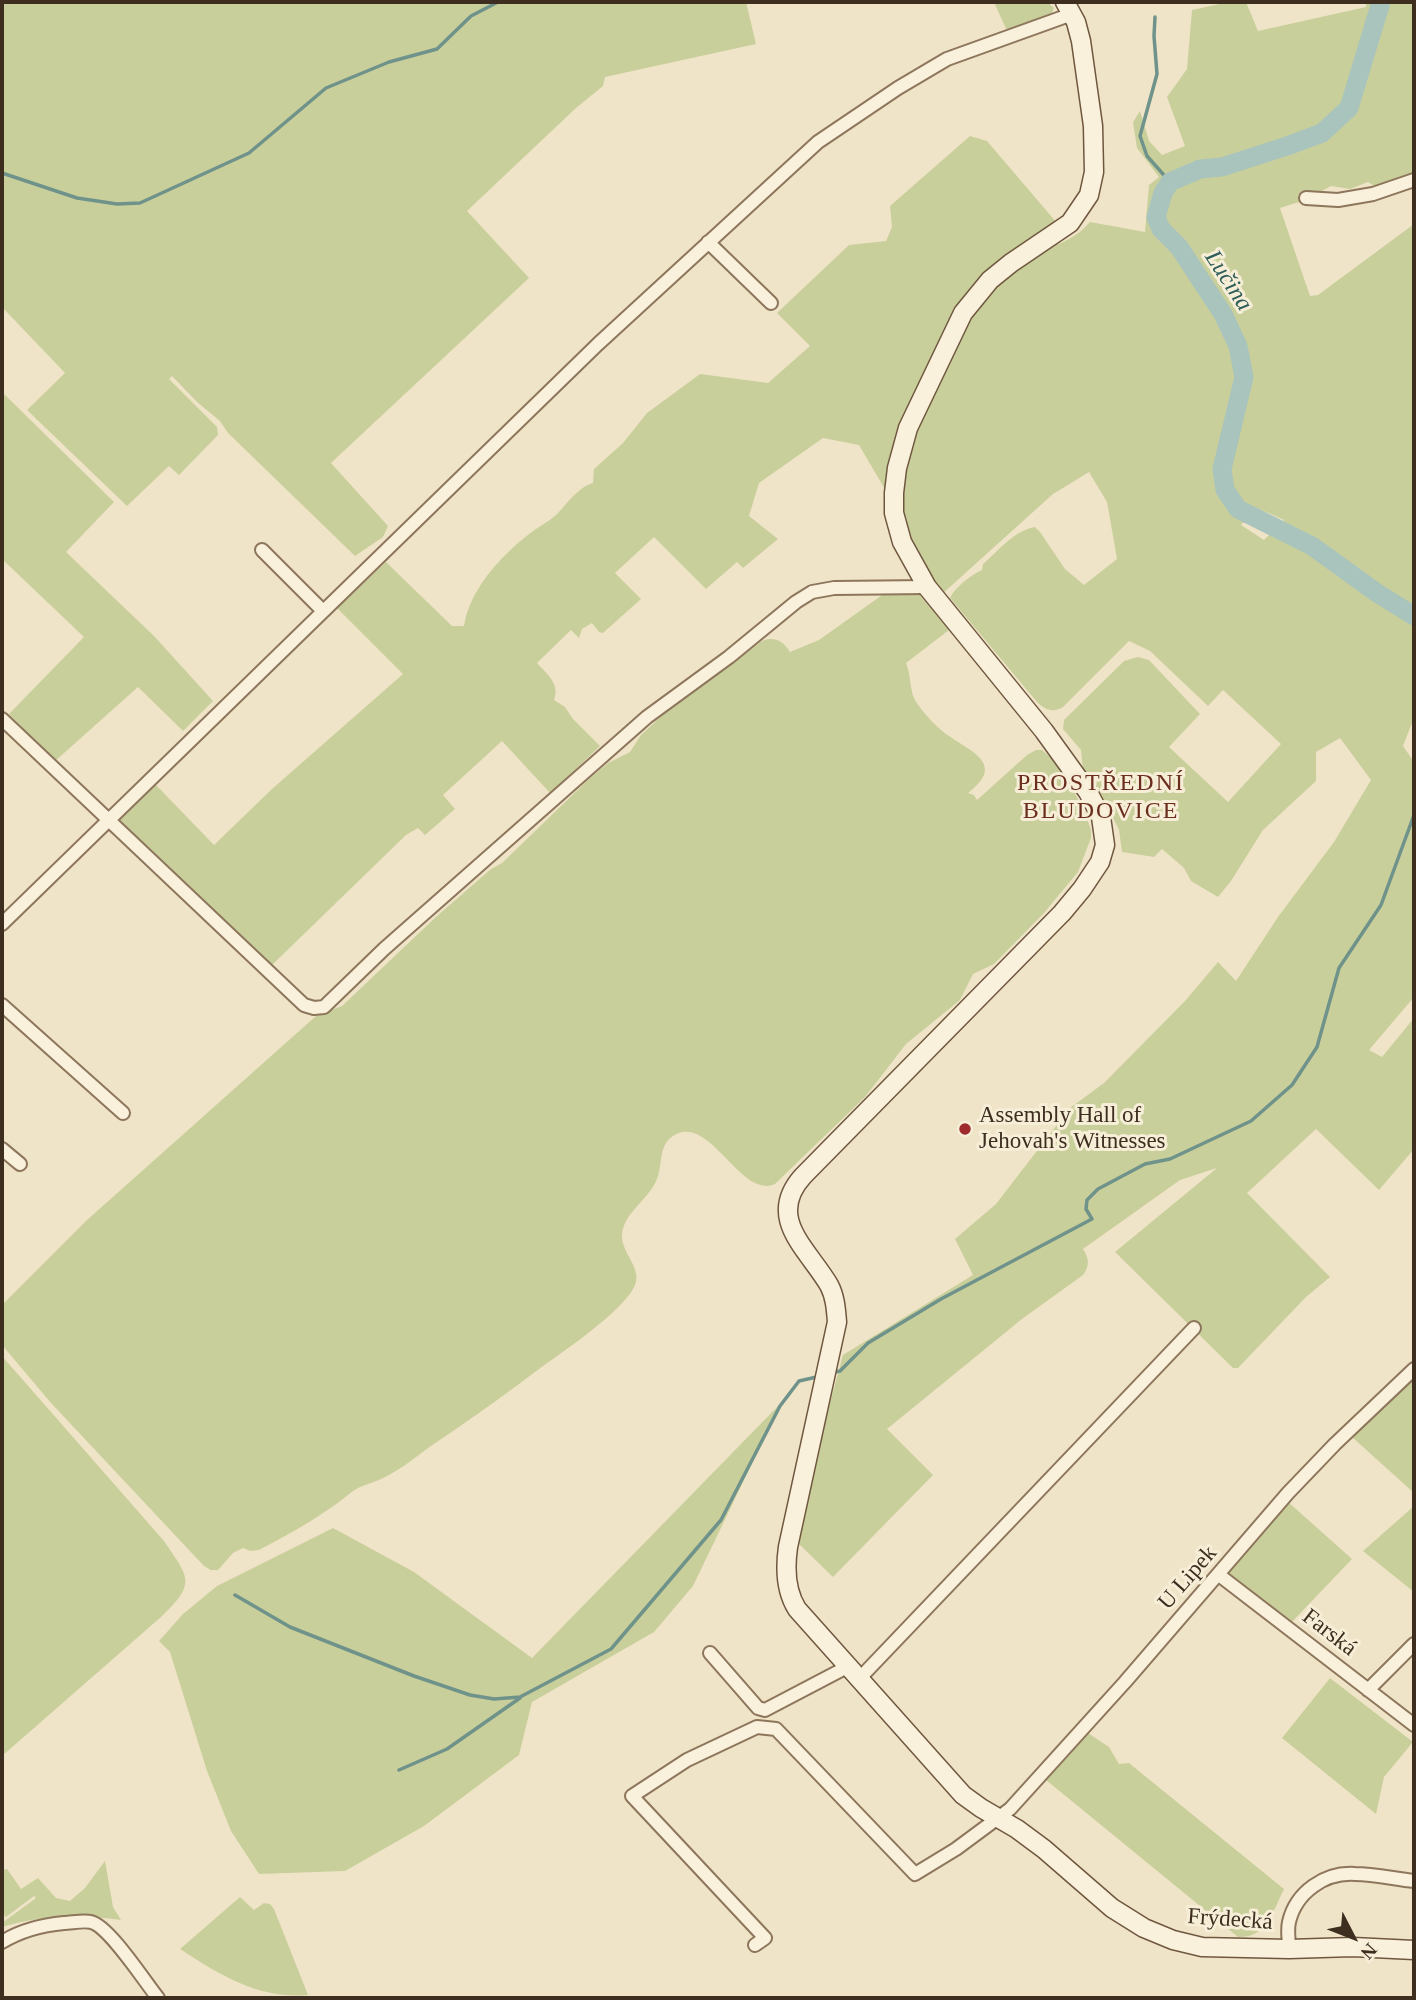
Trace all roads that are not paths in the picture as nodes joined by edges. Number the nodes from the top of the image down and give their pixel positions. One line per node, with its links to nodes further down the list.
1 (1069, 8): 4 (street); 7 (street)
2 (1414, 180): 3 (street)
3 (1306, 198)
4 (708, 242): 5 (street); 8 (street)
5 (771, 303)
6 (262, 550): 8 (street)
7 (927, 587): 10 (street); 21 (street, Frýdecká)
8 (323, 611): 10 (street)
9 (2, 719): 10 (street)
10 (108, 820): 11 (street)
11 (2, 924)
12 (2, 1005): 13 (street)
13 (123, 1113)
14 (2, 1149): 15 (street)
15 (20, 1164)
16 (1194, 1328): 21 (street)
17 (1414, 1369): 18 (street, U Lipek)
18 (1219, 1575): 22 (street, Farská); 24 (street, U Lipek)
19 (1414, 1644): 22 (street)
20 (710, 1653): 21 (street)
21 (854, 1672): 24 (street, Frýdecká)
22 (1368, 1690): 23 (street, Farská)
23 (1414, 1725)
24 (998, 1818): 26 (street, U Lipek); 28 (street, Frýdecká)
25 (1414, 1881): 28 (street)
26 (764, 1938)
27 (2, 1942): 30 (street)
28 (1289, 1949): 29 (street, Frýdecká)
29 (1414, 1950)
30 (158, 1998)

